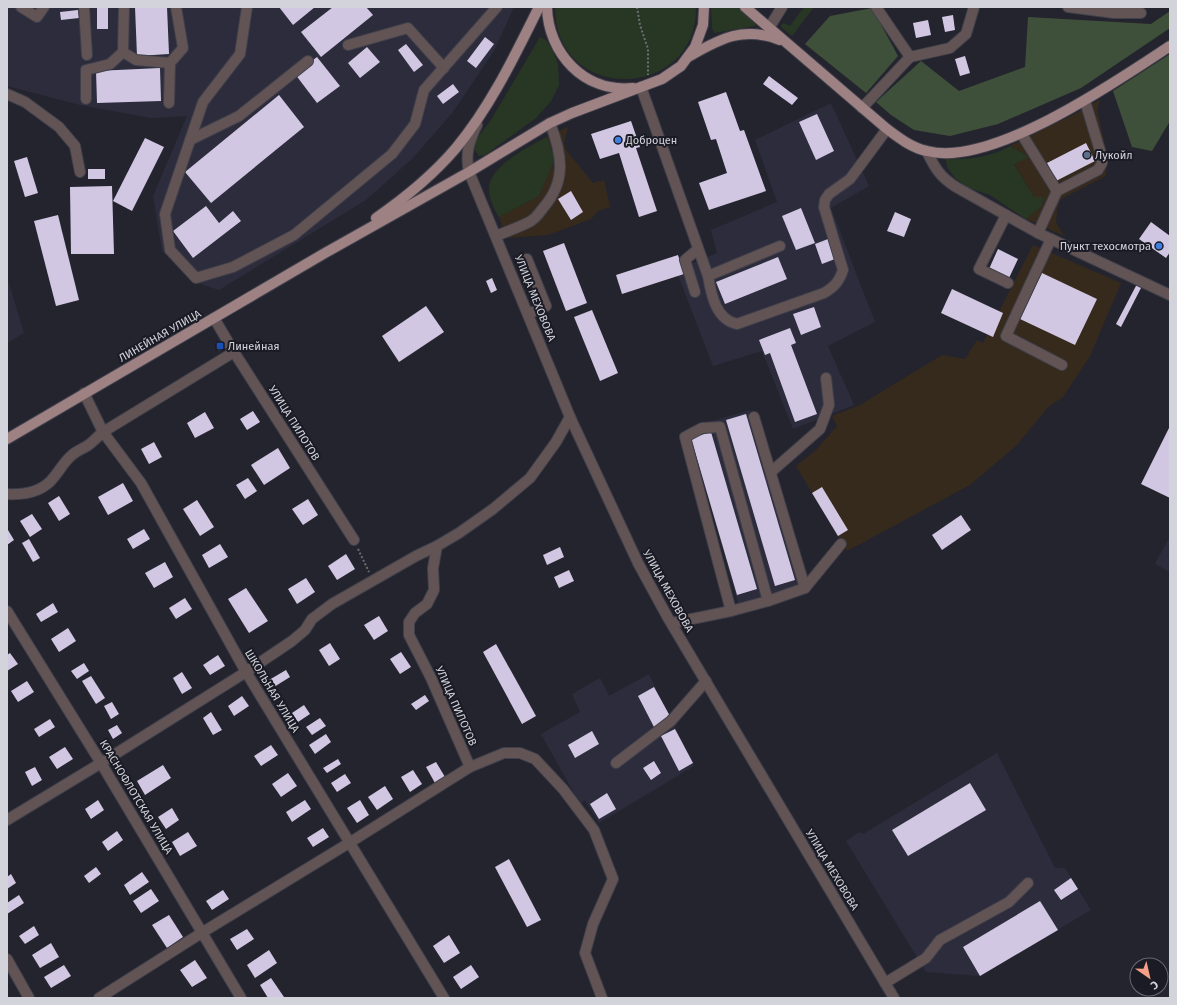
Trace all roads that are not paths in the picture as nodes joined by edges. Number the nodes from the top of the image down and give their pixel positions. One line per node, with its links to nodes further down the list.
1 (21, 7): 2 (street)
2 (44, 7)
3 (84, 7): 22 (street)
4 (124, 7): 21 (street)
5 (176, 7): 26 (street)
6 (248, 7): 38 (street)
7 (497, 7): 27 (street)
8 (539, 7): 33 (main road)
9 (547, 7): 28 (main road)
10 (704, 7): 23 (main road)
11 (745, 7): 17 (main road)
12 (782, 7): 17 (street)
13 (876, 7): 24 (street)
14 (974, 7): 24 (street)
15 (1068, 7): 16 (street)
16 (1141, 13)
17 (769, 28): 18 (main road)
18 (786, 42): 23 (main road); 34 (main road)
19 (348, 45): 27 (street)
20 (1170, 46): 31 (main road)
21 (123, 52): 26 (street); 30 (street)
22 (87, 54)
23 (688, 57): 28 (main road)
24 (910, 57): 34 (street)
25 (308, 61): 38 (street)
26 (170, 63): 32 (street)
27 (444, 68): 38 (street)
28 (641, 87): 35 (main road); 48 (street)
29 (7, 94): 40 (street)
30 (86, 100)
31 (1085, 101): 37 (main road); 42 (street)
32 (169, 103)
33 (485, 107): 41 (street, УЛИЦА МЕХОВОВА); 49 (main road)
34 (862, 108): 36 (main road)
35 (550, 123): 41 (main road); 45 (street)
36 (887, 129): 39 (main road); 51 (street)
37 (1022, 133): 39 (main road); 42 (street)
38 (190, 140)
39 (927, 152): 43 (street)
40 (80, 172)
41 (469, 172): 45 (street, УЛИЦА МЕХОВОВА); 49 (main road)
42 (1057, 191): 44 (street)
43 (1006, 215): 44 (street); 52 (street)
44 (1038, 233): 46 (street)
45 (496, 236): 55 (street, УЛИЦА МЕХОВОВА)
46 (1051, 239): 54 (street); 58 (street)
47 (780, 246): 51 (street)
48 (698, 249): 51 (street); 53 (street)
49 (325, 253): 56 (main road, ЛИНЕЙНАЯ УЛИЦА)
50 (527, 259): 55 (street)
51 (708, 276)
52 (1008, 283)
53 (695, 292)
54 (1170, 295)
55 (528, 314): 61 (street, УЛИЦА МЕХОВОВА)
56 (214, 318): 57 (street, УЛИЦА ПИЛОТОВ); 60 (main road, ЛИНЕЙНАЯ УЛИЦА)
57 (234, 352): 63 (street); 67 (street, УЛИЦА ПИЛОТОВ)
58 (1062, 365)
59 (826, 378): 65 (street)
60 (84, 393): 63 (street, ШКОЛЬНАЯ УЛИЦА); 64 (main road, ЛИНЕЙНАЯ УЛИЦА)
61 (570, 417): 69 (street); 74 (street, УЛИЦА МЕХОВОВА)
62 (754, 417): 65 (street)
63 (103, 432): 66 (street); 75 (street, ШКОЛЬНАЯ УЛИЦА)
64 (7, 439)
65 (771, 472): 70 (street)
66 (7, 494)
67 (354, 540)
68 (841, 544): 70 (street)
69 (438, 546): 75 (street); 79 (street, УЛИЦА ПИЛОТОВ)
70 (805, 588): 71 (street)
71 (768, 601): 73 (street); 73 (street)
72 (7, 611): 77 (street, КРАСНОФЛОТСКАЯ УЛИЦА)
73 (731, 611): 74 (street)
74 (672, 623): 76 (street, УЛИЦА МЕХОВОВА)
75 (246, 672): 77 (street); 81 (street, ШКОЛЬНАЯ УЛИЦА)
76 (706, 681): 78 (street); 85 (street, УЛИЦА МЕХОВОВА)
77 (102, 763): 80 (street); 83 (street, КРАСНОФЛОТСКАЯ УЛИЦА)
78 (616, 763)
79 (470, 767): 81 (street); 90 (street)
80 (7, 820)
81 (349, 843): 83 (street); 89 (street, ШКОЛЬНАЯ УЛИЦА)
82 (1028, 883): 85 (street)
83 (203, 932): 87 (street); 88 (street, КРАСНОФЛОТСКАЯ УЛИЦА)
84 (7, 959): 86 (street)
85 (885, 983): 91 (street, УЛИЦА МЕХОВОВА)
86 (30, 998)
87 (99, 998)
88 (241, 998)
89 (444, 998)
90 (602, 998)
91 (894, 998)

